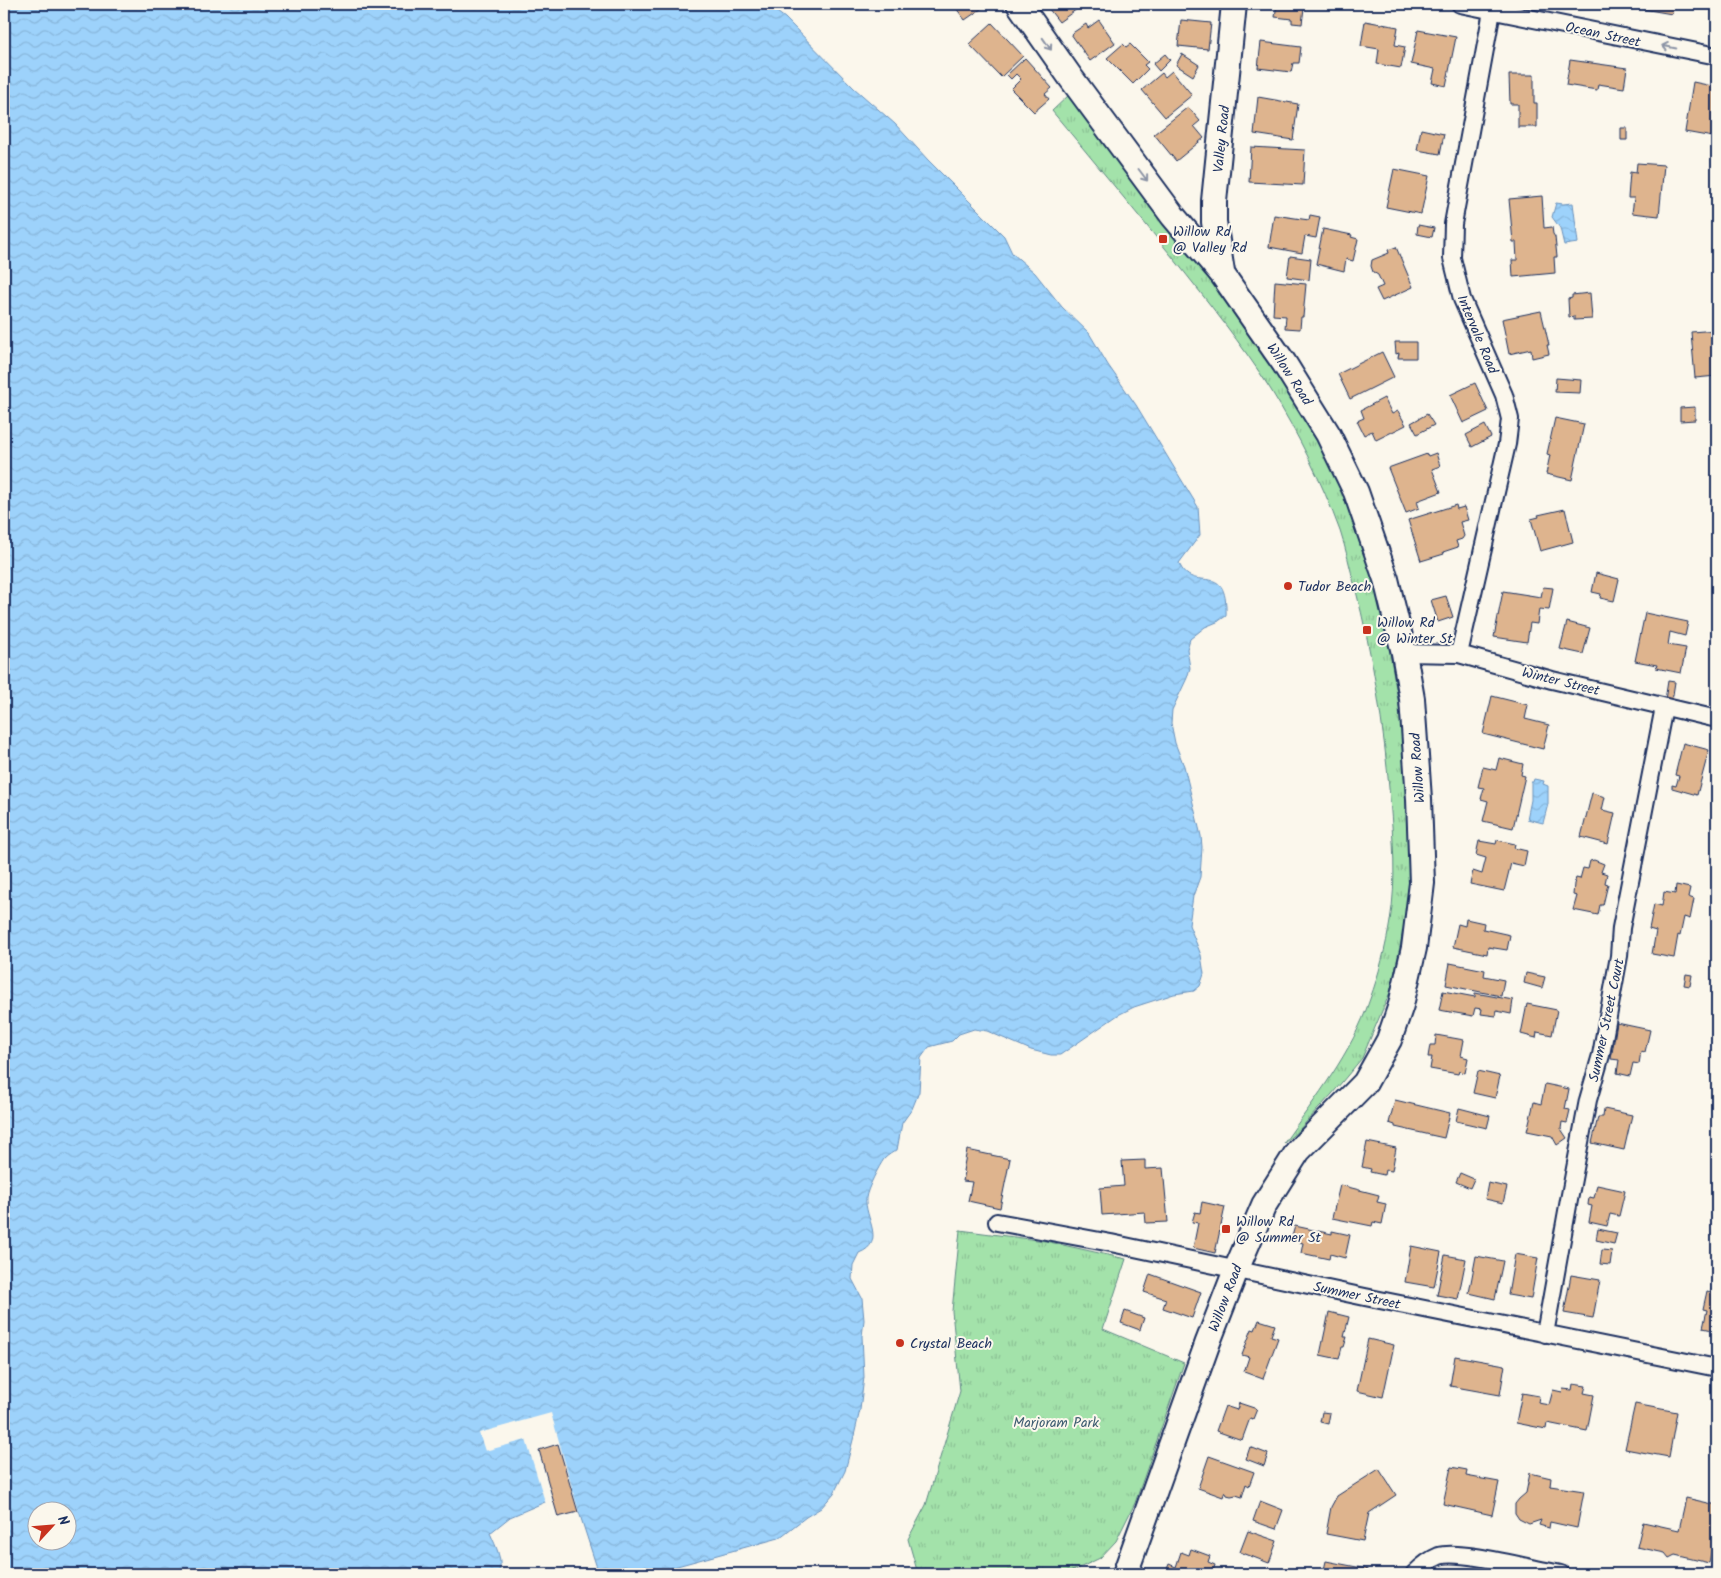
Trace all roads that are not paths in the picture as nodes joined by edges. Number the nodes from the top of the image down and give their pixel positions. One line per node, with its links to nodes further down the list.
1 (1019, 4): 6 (main road, Willow Road, one-way to 6)
2 (1234, 4): 6 (main road, Valley Road)
3 (1460, 4): 4 (street, Ocean Street)
4 (1492, 11): 5 (street, Ocean Street, one-way to 4); 8 (street, Intervale Road)
5 (1717, 56)
6 (1222, 274): 7 (main road, Willow Road)
7 (1404, 654): 8 (street, Winter Street); 12 (main road, Willow Road)
8 (1459, 654): 9 (street, Winter Street)
9 (1664, 707): 10 (street, Winter Street); 13 (street, Summer Street Court)
10 (1717, 719)
11 (997, 1222): 12 (street, Summer Street)
12 (1236, 1270): 13 (street, Summer Street); 15 (main road, Willow Road)
13 (1545, 1334): 14 (street, Summer Street)
14 (1717, 1368)
15 (1129, 1564): 16 (street)
16 (1114, 1574)
17 (1414, 1574): 18 (street)
18 (1561, 1574)

